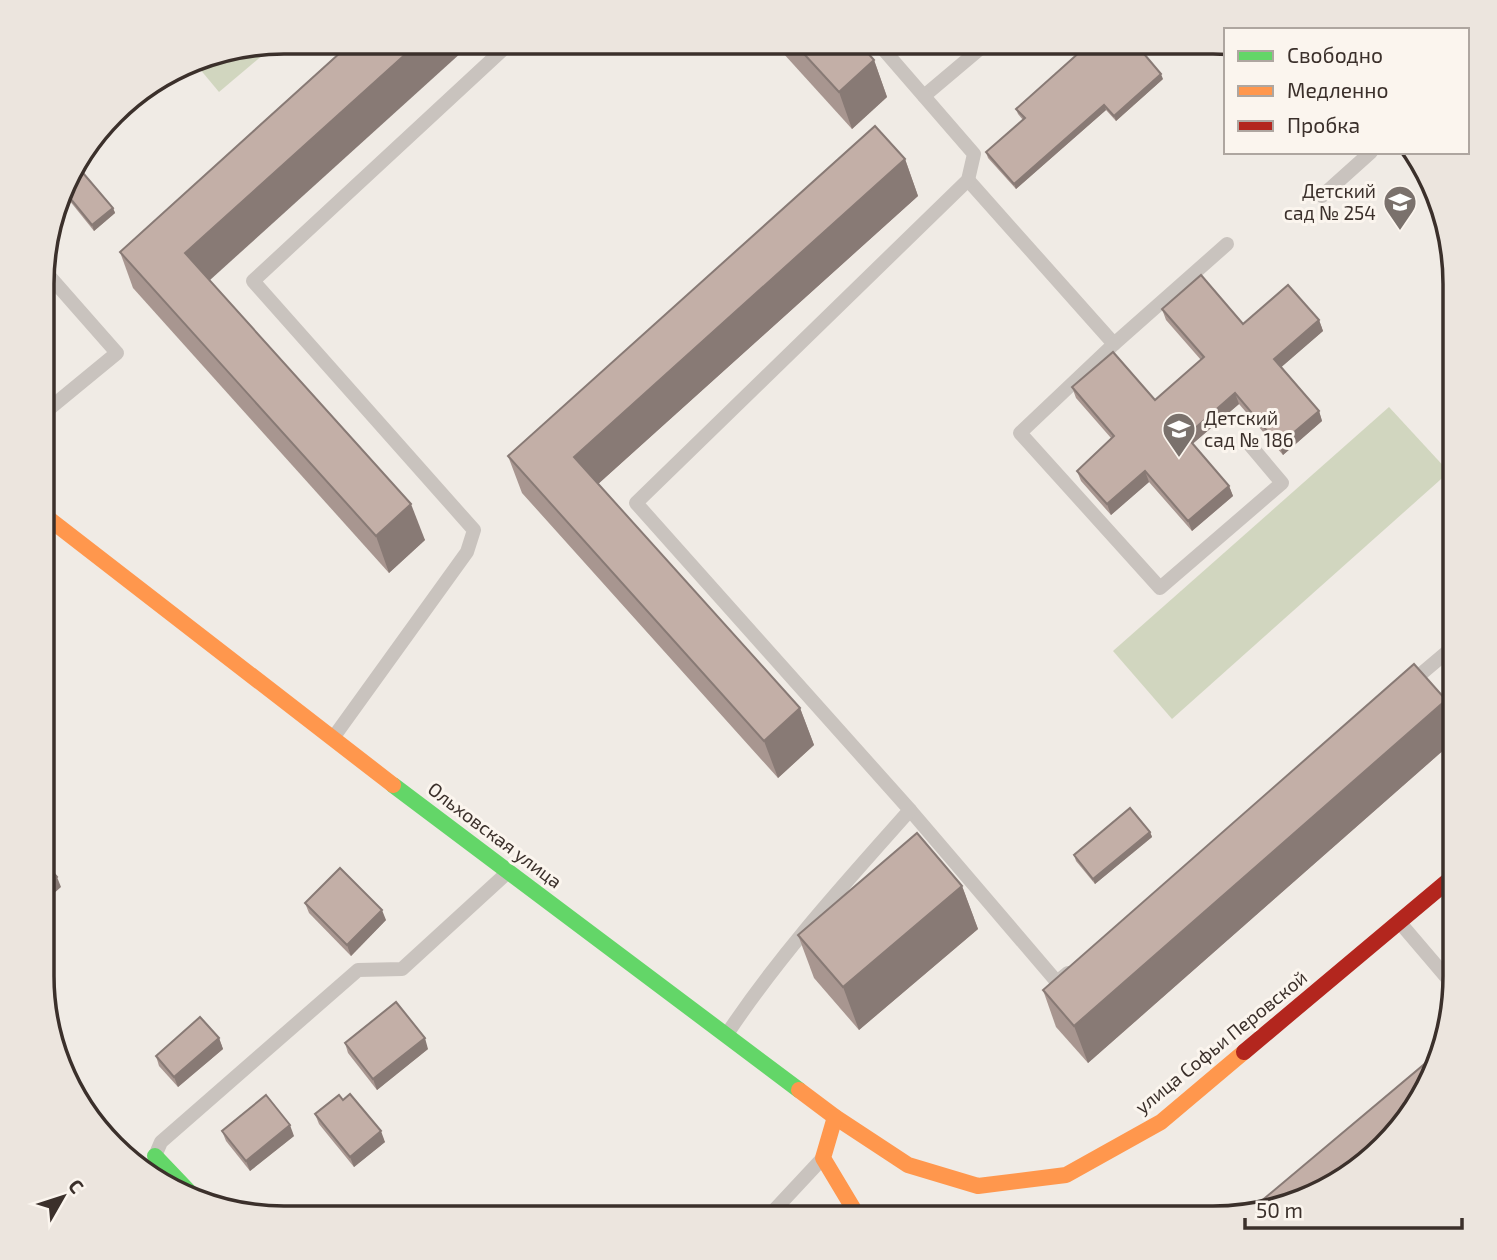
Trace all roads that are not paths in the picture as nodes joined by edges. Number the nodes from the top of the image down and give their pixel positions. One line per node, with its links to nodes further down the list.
1 (498, 54): 16 (lane)
2 (888, 55): 4 (lane)
3 (973, 55): 4 (lane)
4 (924, 96): 6 (lane)
5 (1369, 154): 7 (lane)
6 (968, 180): 10 (lane); 17 (lane)
7 (1322, 196)
8 (1227, 244): 10 (lane)
9 (54, 282): 11 (lane)
10 (1114, 344): 12 (lane)
11 (54, 405)
12 (1250, 445)
13 (54, 522): 16 (street, Ольховская улица)
14 (1443, 659): 15 (lane)
15 (1395, 696)
16 (332, 739): 18 (street, Ольховская улица)
17 (911, 810): 21 (lane); 23 (lane)
18 (508, 873): 23 (street, Ольховская улица); 25 (lane)
19 (1443, 885): 20 (street, улица Софьи Перовской)
20 (1400, 922): 22 (lane); 24 (street, улица Софьи Перовской)
21 (1078, 964)
22 (1443, 973)
23 (727, 1034): 24 (street, Ольховская улица)
24 (835, 1117): 26 (street)
25 (155, 1156): 27 (street)
26 (823, 1158): 28 (lane); 29 (street)
27 (177, 1179)
28 (779, 1205)
29 (851, 1205)

